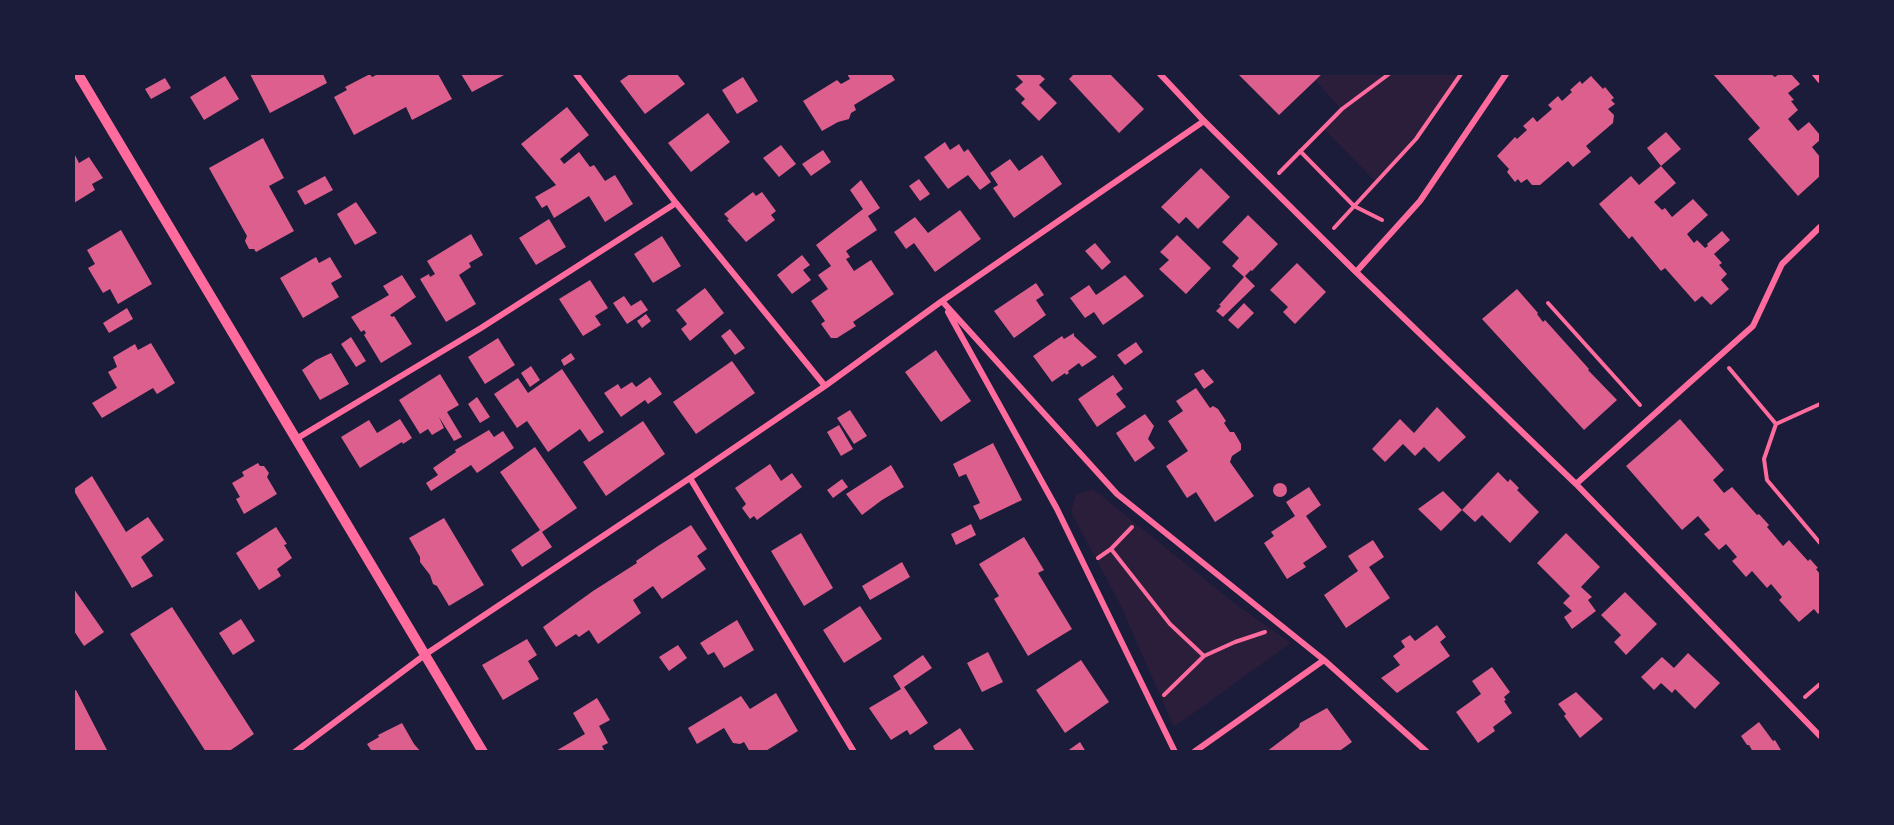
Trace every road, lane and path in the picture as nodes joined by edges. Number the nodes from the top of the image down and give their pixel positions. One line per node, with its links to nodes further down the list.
1 (78, 74): 25 (street)
2 (576, 74): 12 (street)
3 (1160, 74): 9 (street)
4 (1389, 74): 10 (path)
5 (1461, 74): 13 (path)
6 (1506, 74): 15 (street)
7 (1815, 74): 8 (street)
8 (1821, 80)
9 (1204, 121): 11 (street); 18 (street)
10 (1300, 151): 11 (path); 13 (path)
11 (1268, 184): 16 (street)
12 (676, 202): 21 (street); 25 (street)
13 (1354, 206): 15 (path); 16 (path)
14 (1821, 227): 20 (street)
15 (1395, 228): 17 (street)
16 (1324, 240): 17 (street)
17 (1356, 272): 27 (street)
18 (942, 301): 21 (street); 28 (street); 31 (street)
19 (1548, 303): 23 (path)
20 (1719, 356): 23 (street); 24 (path)
21 (825, 386): 26 (street)
22 (1821, 404): 24 (path)
23 (1651, 417): 27 (street)
24 (1776, 424): 29 (path)
25 (295, 439): 33 (street)
26 (690, 478): 33 (street); 40 (street)
27 (1576, 484): 37 (street)
28 (1143, 515): 30 (path); 32 (street)
29 (1821, 543)
30 (1111, 549): 31 (path); 34 (path)
31 (1084, 566): 36 (street)
32 (1283, 626): 34 (path); 35 (street)
33 (426, 654): 38 (street); 39 (street)
34 (1204, 656): 36 (path)
35 (1324, 660): 42 (street); 43 (street)
36 (1153, 706): 41 (street)
37 (1821, 736)
38 (295, 752)
39 (483, 752)
40 (854, 752)
41 (1175, 752)
42 (1194, 752)
43 (1428, 752)

